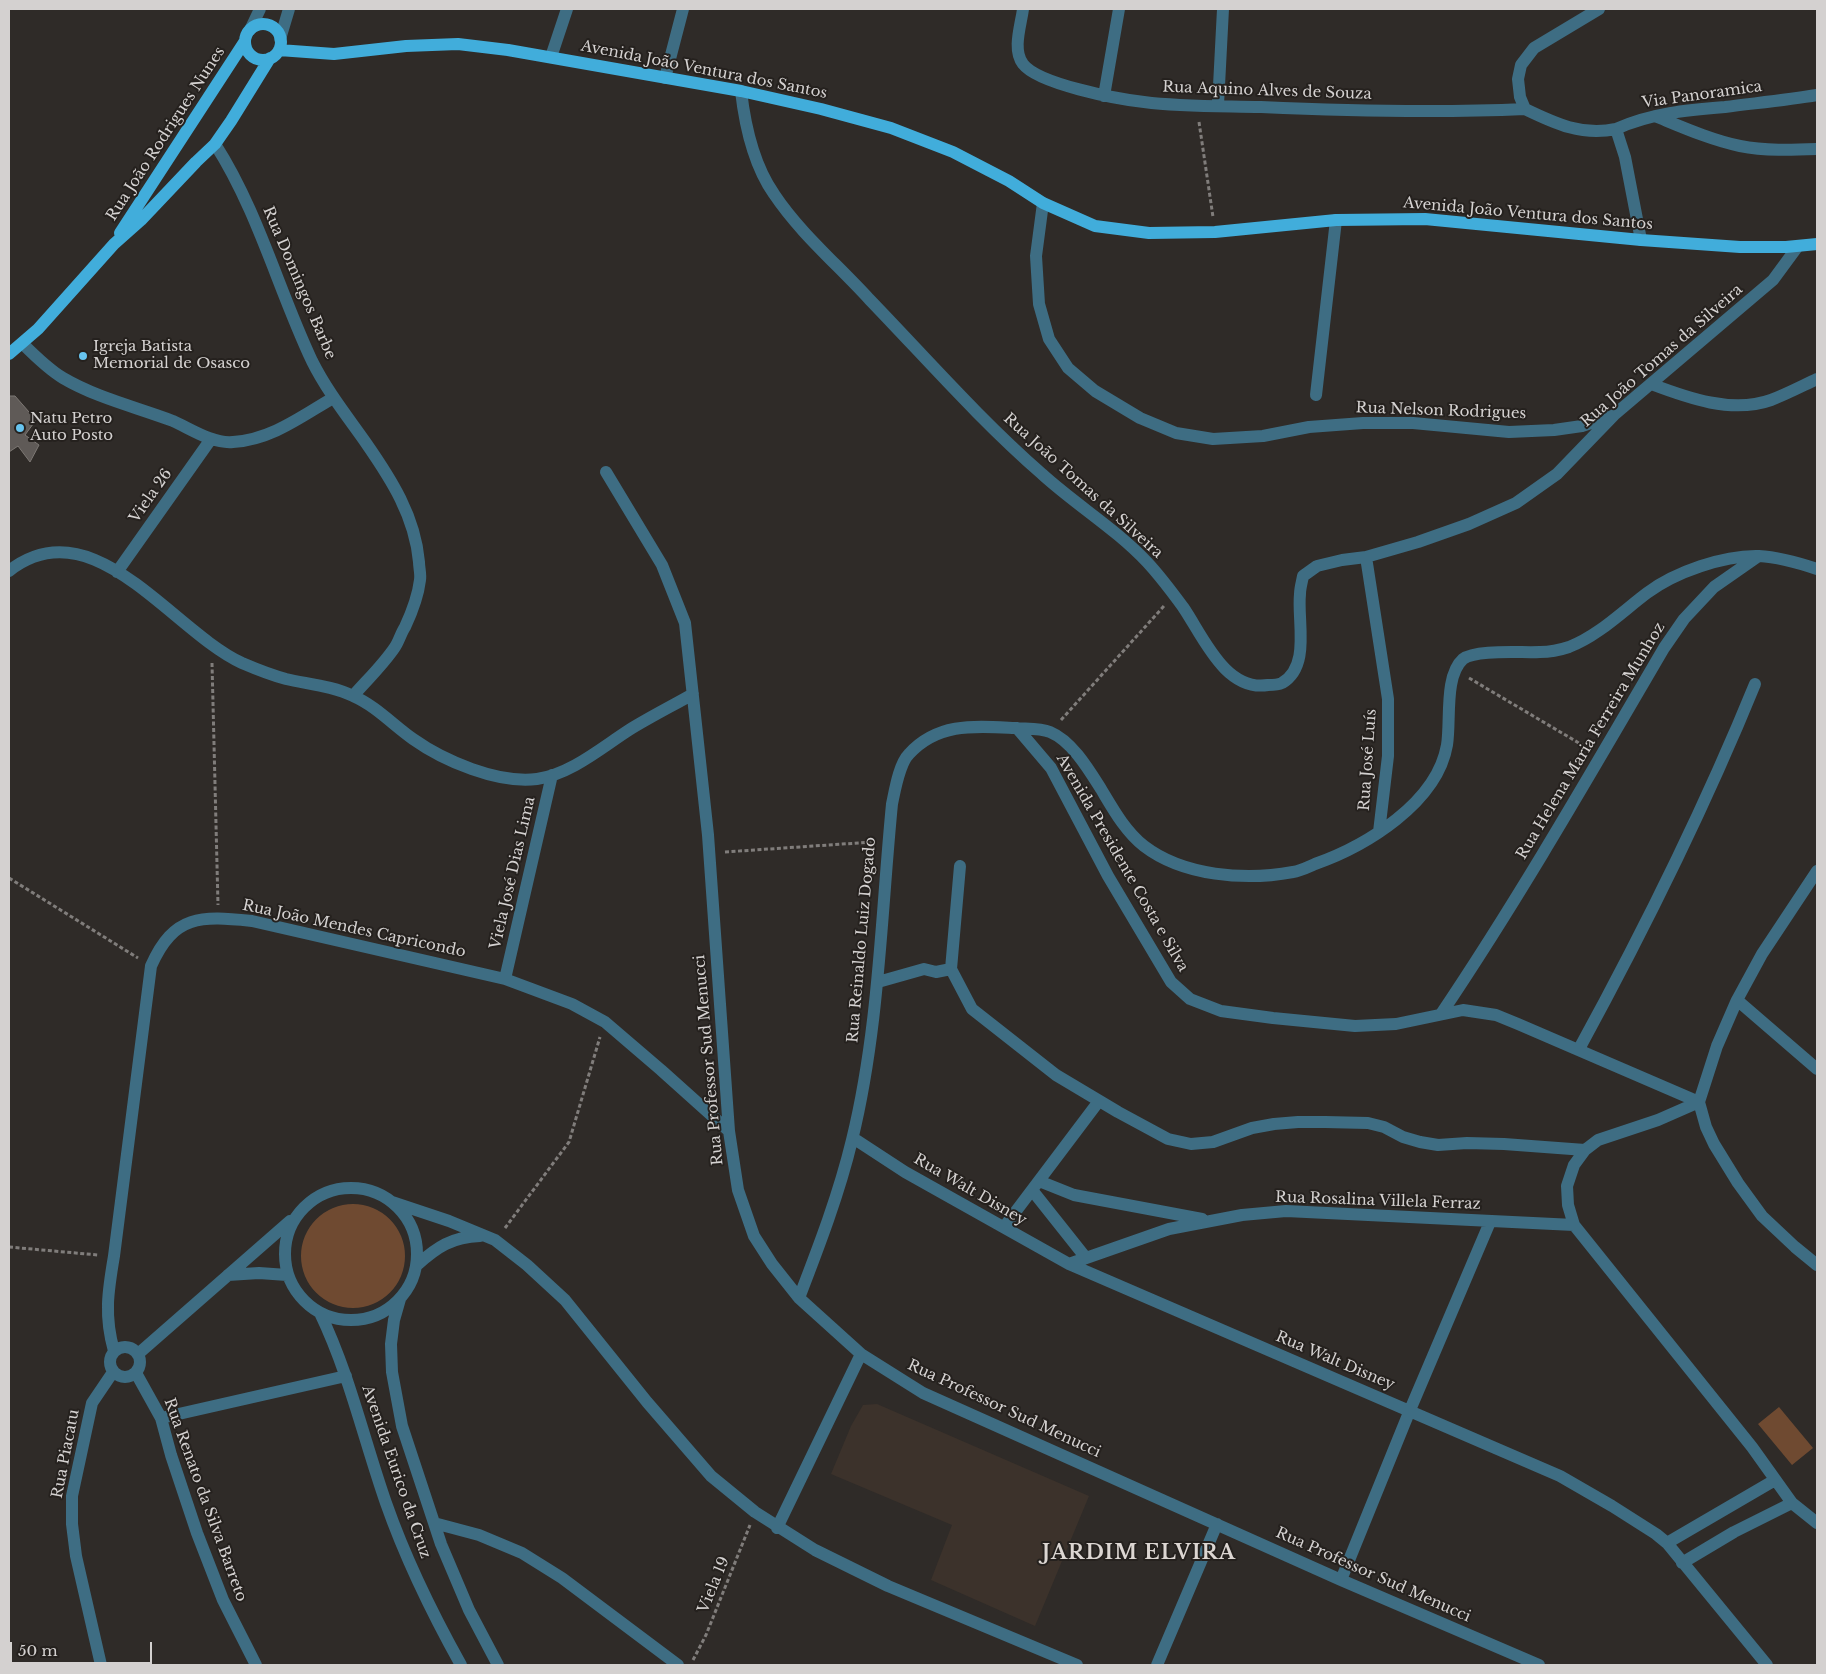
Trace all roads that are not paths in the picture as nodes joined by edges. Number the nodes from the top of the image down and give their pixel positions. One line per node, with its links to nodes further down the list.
1 (260, 9): 9 (street)
2 (289, 9): 10 (street)
3 (567, 9): 11 (street)
4 (683, 9): 12 (street)
5 (1024, 9): 15 (street, Rua Aquino Alves de Souza)
6 (1119, 9): 15 (street)
7 (1223, 9): 16 (street)
8 (1599, 9): 17 (street)
9 (247, 36): 10 (main road); 10 (main road); 25 (main road, Rua João Rodrigues Nunes)
10 (276, 49): 11 (main road, Avenida João Ventura dos Santos); 20 (main road, Rua João Rodrigues Nunes)
11 (551, 57): 12 (main road, Avenida João Ventura dos Santos)
12 (665, 78): 13 (main road, Avenida João Ventura dos Santos)
13 (741, 91): 22 (main road, Avenida João Ventura dos Santos); 38 (street, Rua João Tomas da Silveira)
14 (1817, 95): 18 (street, Via Panoramica)
15 (1104, 96): 16 (street, Rua Aquino Alves de Souza)
16 (1218, 105): 17 (street, Rua Aquino Alves de Souza)
17 (1525, 110): 19 (street, Via Panoramica)
18 (1653, 116): 19 (street, Via Panoramica); 21 (street)
19 (1616, 129): 24 (street)
20 (215, 144): 25 (main road, Rua João Rodrigues Nunes); 33 (street, Rua Domingos Barbe)
21 (1817, 149)
22 (1043, 203): 23 (main road, Avenida João Ventura dos Santos); 34 (street, Rua Nelson Rodrigues)
23 (1336, 220): 24 (main road, Avenida João Ventura dos Santos); 32 (street)
24 (1641, 240): 27 (main road, Avenida João Ventura dos Santos)
25 (114, 244): 28 (main road, Rua João Rodrigues Nunes)
26 (1817, 244): 27 (main road, Avenida João Ventura dos Santos)
27 (1798, 246): 31 (street, Rua João Tomas da Silveira)
28 (23, 344): 29 (main road, Rua João Rodrigues Nunes); 35 (street)
29 (9, 354)
30 (1817, 379): 31 (street)
31 (1651, 384): 34 (street, Rua João Tomas da Silveira)
32 (1316, 395)
33 (333, 398): 35 (street); 44 (street, Rua Domingos Barbe)
34 (1614, 416): 38 (street, Rua João Tomas da Silveira)
35 (211, 438): 41 (street, Viela 26)
36 (606, 472): 43 (street, Rua Professor Sud Menucci)
37 (1759, 556): 39 (street); 47 (street); 54 (street, Rua Helena Maria Ferreira Munhoz)
38 (1366, 557): 47 (street, Rua José Luís)
39 (1817, 569)
40 (9, 571): 41 (street)
41 (117, 572): 44 (street)
42 (1755, 684): 55 (street)
43 (693, 694): 46 (street); 59 (street, Rua Professor Sud Menucci)
44 (353, 696): 46 (street)
45 (1016, 728): 47 (street, Rua José Luís); 52 (street, Rua Reinaldo Luiz Dogado); 54 (street, Avenida Presidente Costa e Silva)
46 (552, 776): 51 (street, Viela José Dias Lima)
47 (1379, 832)
48 (960, 866): 50 (street)
49 (1817, 871): 53 (street)
50 (951, 970): 52 (street); 57 (street)
51 (505, 979): 59 (street, Rua João Mendes Capricondo); 79 (street, Rua João Mendes Capricondo)
52 (878, 982): 60 (street, Rua Reinaldo Luiz Dogado)
53 (1737, 1000): 56 (street); 58 (street)
54 (1441, 1014): 55 (street, Avenida Presidente Costa e Silva)
55 (1579, 1049): 58 (street, Avenida Presidente Costa e Silva)
56 (1817, 1069)
57 (1099, 1101): 61 (street); 62 (street)
58 (1700, 1102): 61 (street); 72 (street)
59 (729, 1131): 77 (street, Rua Professor Sud Menucci)
60 (853, 1138): 68 (street, Rua Walt Disney); 77 (street, Rua Reinaldo Luiz Dogado)
61 (1585, 1150): 67 (street)
62 (1036, 1185): 65 (street); 68 (street); 70 (street)
63 (392, 1202): 64 (street); 69 (street); 73 (street)
64 (296, 1216): 74 (street); 75 (street)
65 (1206, 1220): 66 (street, Rua Rosalina Villela Ferraz); 70 (street, Rua Rosalina Villela Ferraz)
66 (1490, 1222): 67 (street, Rua Rosalina Villela Ferraz); 85 (street)
67 (1574, 1225): 87 (street)
68 (1004, 1227): 71 (street, Rua Walt Disney)
69 (491, 1238): 73 (street); 92 (street)
70 (1086, 1258): 71 (street, Rua Rosalina Villela Ferraz)
71 (1069, 1264): 85 (street, Rua Walt Disney)
72 (1817, 1264)
73 (416, 1265): 76 (street)
74 (228, 1275): 75 (street); 80 (street)
75 (287, 1275): 78 (street)
76 (400, 1298): 78 (street); 90 (street, Avenida Eurico da Cruz)
77 (800, 1298): 81 (street, Rua Professor Sud Menucci)
78 (320, 1313): 84 (street, Avenida Eurico da Cruz)
79 (114, 1351): 80 (street); 82 (street)
80 (138, 1354): 83 (street)
81 (861, 1354): 91 (street, Rua Professor Sud Menucci); 92 (street)
82 (113, 1372): 83 (street); 96 (street, Rua Piacatu)
83 (136, 1373): 86 (street, Rua Renato da Silva Barreto)
84 (346, 1376): 86 (street); 98 (street, Avenida Eurico da Cruz)
85 (1410, 1410): 93 (street, Rua Walt Disney); 95 (street)
86 (161, 1418): 97 (street, Rua Renato da Silva Barreto)
87 (1775, 1480): 88 (street); 93 (street)
88 (1792, 1503): 89 (street); 94 (street)
89 (1817, 1523)
90 (434, 1524): 99 (street, Avenida Eurico da Cruz); 100 (street)
91 (1217, 1524): 95 (street, Rua Professor Sud Menucci); 102 (street)
92 (777, 1528): 101 (street)
93 (1667, 1543): 94 (street, Rua Walt Disney)
94 (1682, 1563): 104 (street, Rua Walt Disney)
95 (1341, 1580): 103 (street, Rua Professor Sud Menucci)
96 (101, 1665)
97 (256, 1665)
98 (461, 1665)
99 (498, 1665)
100 (678, 1665)
101 (1077, 1665)
102 (1157, 1665)
103 (1539, 1665)
104 (1767, 1665)

